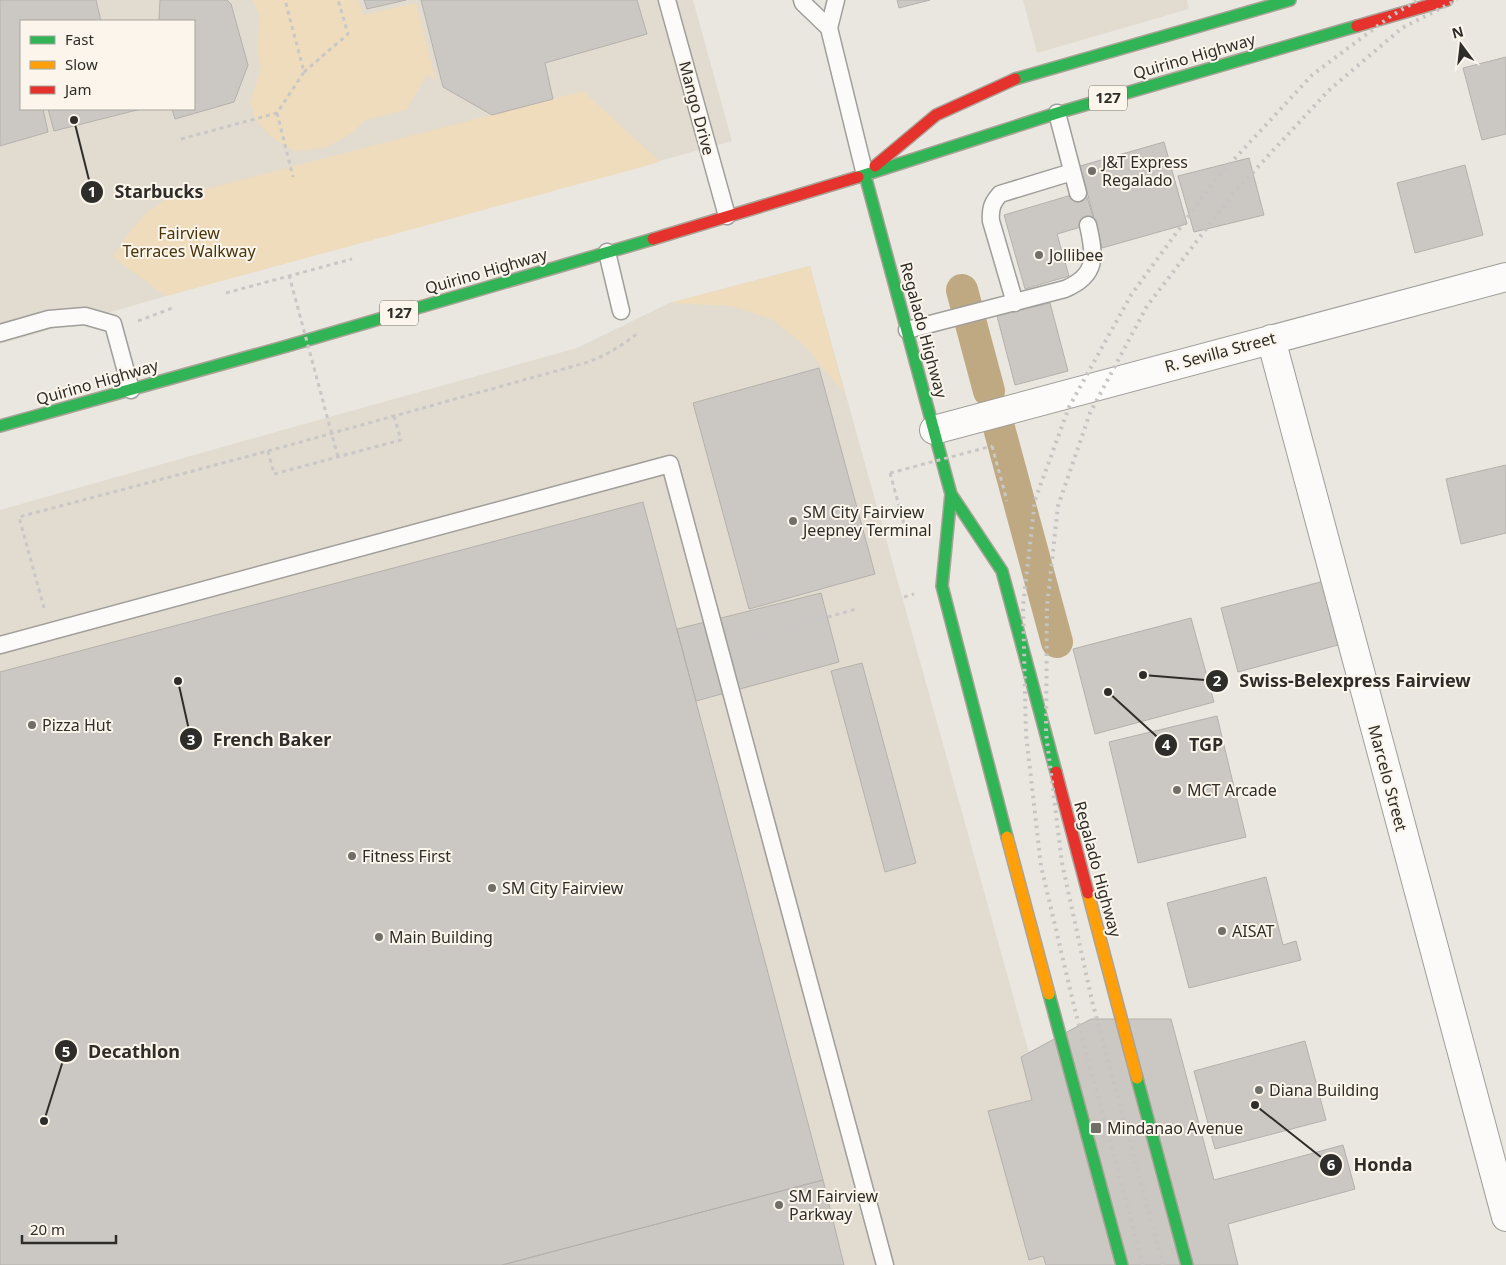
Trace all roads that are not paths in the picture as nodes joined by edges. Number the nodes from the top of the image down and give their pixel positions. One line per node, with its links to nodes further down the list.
1 (667, 0): 11 (lane, Mango Drive)
2 (802, 0): 6 (lane)
3 (836, 0): 6 (lane)
4 (1290, 0): 9 (main road, Quirino Highway / 127)
5 (1447, 0): 7 (main road, Quirino Highway / 127)
6 (829, 28): 9 (lane)
7 (1057, 114): 8 (lane); 9 (main road, Quirino Highway / 127)
8 (1072, 172): 10 (lane); 15 (lane)
9 (864, 175): 11 (main road, Quirino Highway / 127); 17 (main road, Regalado Highway)
10 (1078, 193)
11 (727, 216): 13 (main road, Quirino Highway / 127)
12 (1088, 225): 15 (lane)
13 (607, 252): 16 (lane); 20 (main road, Quirino Highway / 127)
14 (1506, 276): 19 (street, R. Sevilla Street)
15 (1014, 303): 17 (lane)
16 (622, 311)
17 (907, 330): 22 (main road, Regalado Highway)
18 (0, 333): 20 (lane)
19 (1270, 339): 22 (street, R. Sevilla Street); 25 (street, Marcelo Street)
20 (131, 390): 21 (main road, Quirino Highway / 127)
21 (0, 426)
22 (934, 430): 23 (main road, Regalado Highway)
23 (951, 494): 27 (main road, Regalado Highway); 28 (main road, Regalado Highway)
24 (0, 645): 26 (lane)
25 (1506, 1217)
26 (885, 1265)
27 (1122, 1265)
28 (1188, 1265)

